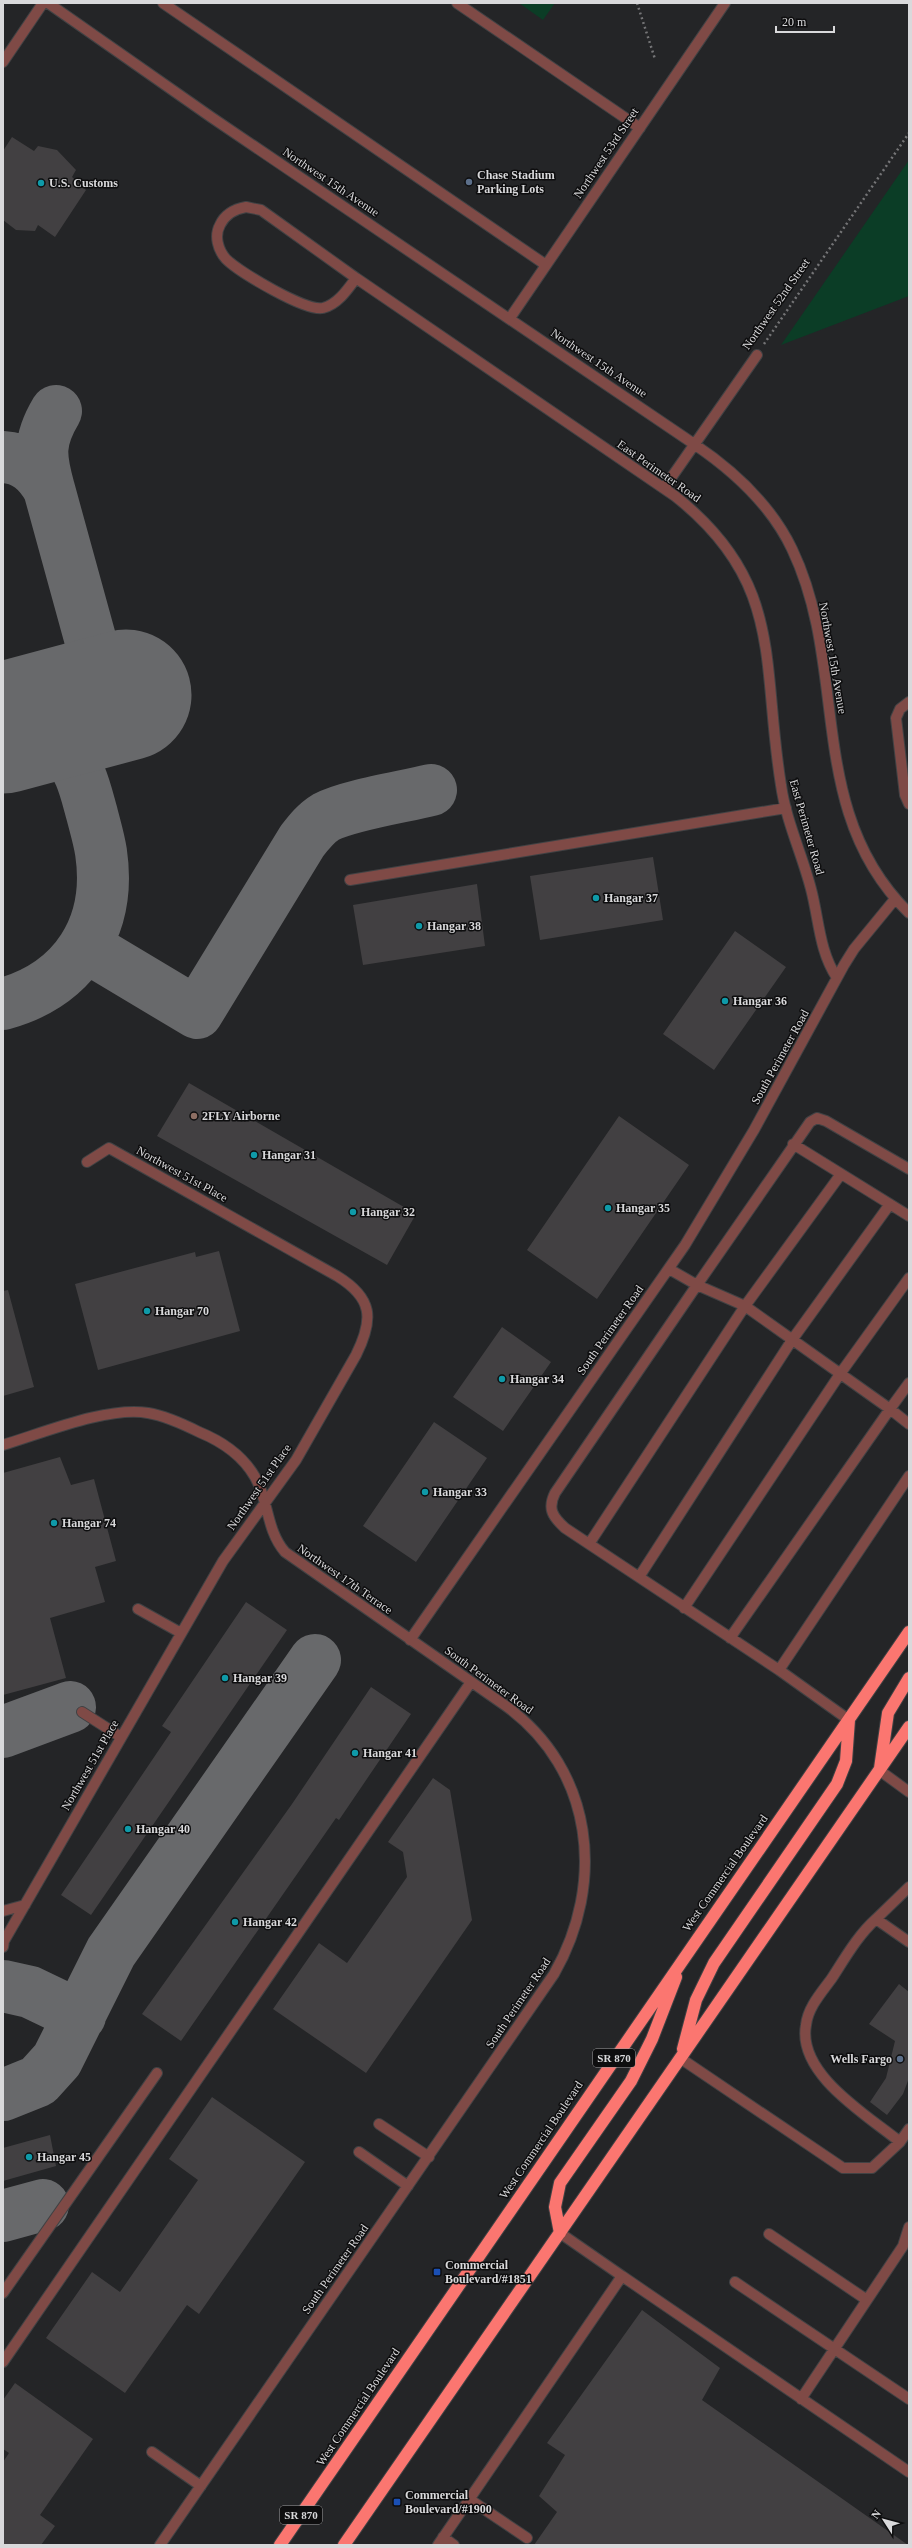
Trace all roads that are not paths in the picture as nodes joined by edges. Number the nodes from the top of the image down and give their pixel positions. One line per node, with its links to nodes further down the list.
1 (43, 3): 6 (street)
2 (48, 3): 10 (street, Northwest 15th Avenue)
3 (163, 3): 8 (street)
4 (458, 3): 7 (street)
5 (725, 3): 7 (street, Northwest 53rd Street)
6 (3, 62)
7 (640, 128): 8 (street, Northwest 53rd Street)
8 (546, 265): 10 (street, Northwest 53rd Street)
9 (356, 278): 9 (street, East Perimeter Road); 13 (street, East Perimeter Road)
10 (510, 318): 12 (street, Northwest 15th Avenue)
11 (757, 354): 12 (street, Northwest 52nd Street)
12 (694, 444): 13 (street, Northwest 52nd Street); 18 (street, Northwest 15th Avenue)
13 (664, 488): 16 (street, East Perimeter Road)
14 (909, 702): 15 (street)
15 (909, 804)
16 (786, 808): 17 (street); 20 (street, East Perimeter Road)
17 (350, 880)
18 (895, 900): 19 (street, Northwest 15th Avenue); 20 (street, South Perimeter Road)
19 (909, 913)
20 (837, 978): 27 (street, South Perimeter Road)
21 (793, 1144): 23 (street); 24 (street); 29 (street)
22 (87, 1162): 38 (street, Northwest 51st Place)
23 (909, 1169)
24 (841, 1174): 25 (street); 30 (street)
25 (890, 1204): 26 (street); 31 (street)
26 (909, 1216)
27 (669, 1269): 29 (street); 46 (street, South Perimeter Road)
28 (909, 1278): 32 (street)
29 (697, 1285): 30 (street); 39 (street)
30 (745, 1306): 31 (street); 39 (street)
31 (792, 1340): 32 (street); 40 (street)
32 (840, 1374): 34 (street); 41 (street)
33 (909, 1383): 34 (street)
34 (890, 1409): 35 (street); 45 (street)
35 (909, 1424)
36 (3, 1445): 38 (street, Northwest 17th Terrace)
37 (909, 1476): 47 (street)
38 (265, 1503): 44 (street, Northwest 51st Place); 46 (street, Northwest 17th Terrace)
39 (589, 1544): 40 (street)
40 (639, 1577): 41 (street)
41 (684, 1608): 45 (street)
42 (138, 1609): 44 (street)
43 (909, 1632): 51 (highway, West Commercial Boulevard / SR 870)
44 (181, 1633): 53 (street, Northwest 51st Place)
45 (730, 1638): 47 (street)
46 (410, 1640): 49 (street, South Perimeter Road)
47 (779, 1670): 51 (street)
48 (909, 1678): 54 (highway)
49 (471, 1682): 69 (street, South Perimeter Road); 79 (street)
50 (82, 1712): 53 (street)
51 (849, 1720): 62 (highway, West Commercial Boulevard / SR 870); 63 (highway)
52 (907, 1732): 54 (highway)
53 (121, 1737): 57 (street, Northwest 51st Place)
54 (879, 1770): 55 (street); 63 (highway)
55 (909, 1792)
56 (909, 1887): 59 (street)
57 (25, 1904): 58 (street); 61 (street, Northwest 51st Place)
58 (3, 1911)
59 (876, 1919): 60 (street); 67 (street)
60 (909, 1942)
61 (3, 1944)
62 (682, 1959): 72 (highway); 89 (highway, West Commercial Boulevard / SR 870)
63 (680, 2058): 67 (street); 72 (highway)
64 (157, 2073): 76 (street)
65 (379, 2124): 69 (street)
66 (909, 2129): 67 (street)
67 (900, 2142)
68 (359, 2152): 70 (street)
69 (429, 2157): 70 (street, South Perimeter Road)
70 (408, 2186): 84 (street, South Perimeter Road)
71 (909, 2227): 77 (street)
72 (560, 2233): 74 (street); 90 (highway)
73 (769, 2234): 77 (street)
74 (622, 2276): 80 (street); 85 (street)
75 (735, 2282): 78 (street)
76 (3, 2293)
77 (868, 2300): 78 (street)
78 (834, 2349): 80 (street); 81 (street)
79 (3, 2362)
80 (801, 2398): 83 (street)
81 (909, 2399)
82 (152, 2452): 84 (street)
83 (909, 2472)
84 (201, 2486): 88 (street, South Perimeter Road)
85 (469, 2499): 86 (street); 87 (street)
86 (527, 2538)
87 (440, 2541): 91 (street)
88 (160, 2545)
89 (280, 2545)
90 (345, 2545)
91 (454, 2545)

